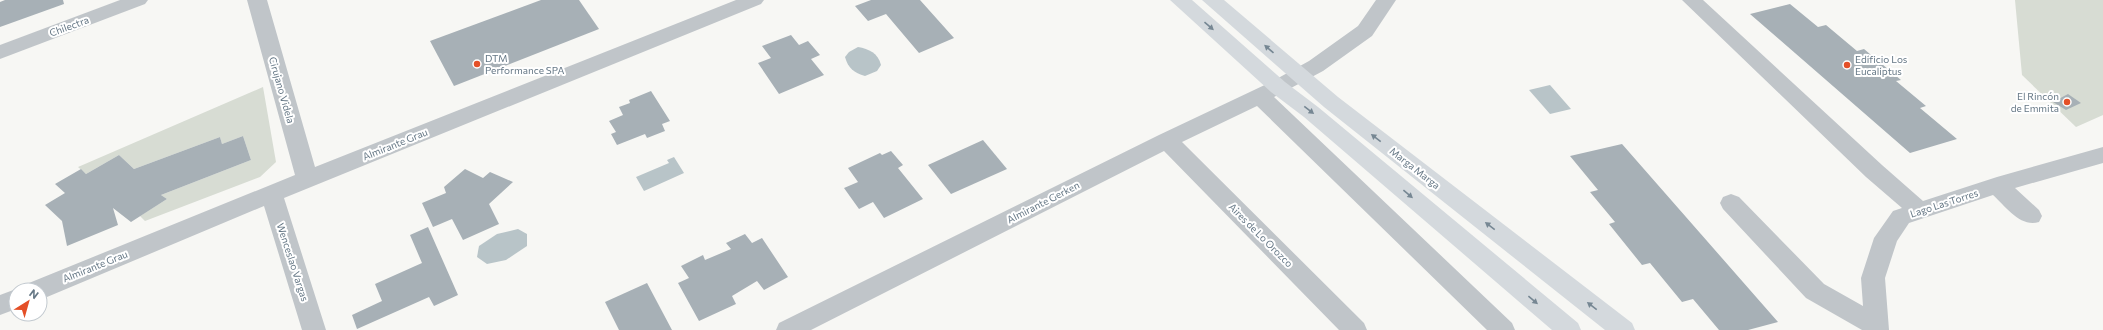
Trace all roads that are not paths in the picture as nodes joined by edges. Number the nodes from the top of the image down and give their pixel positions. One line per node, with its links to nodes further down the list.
1 (138, 0): 9 (street, Chilectra)
2 (257, 0): 14 (street, Cirujano Videla)
3 (754, 0): 8 (street, Almirante Grau)
4 (1180, 0): 11 (main road, one-way to 11)
5 (1212, 0): 10 (main road, Marga Marga, one-way to 5)
6 (1386, 0): 10 (street, Almirante Gerken)
7 (1692, 0): 18 (street)
8 (731, 4): 14 (street, Almirante Grau)
9 (0, 52)
10 (1298, 75): 11 (street, Almirante Gerken); 27 (main road, Marga Marga, one-way to 10)
11 (1269, 91): 12 (street, Almirante Gerken); 25 (street); 26 (main road, one-way to 26)
12 (1167, 140): 23 (street, Almirante Gerken); 24 (street, Aires de Lo Orozco)
13 (2103, 155): 15 (street, Lago Las Torres)
14 (307, 179): 16 (street, Almirante Grau)
15 (1997, 185): 18 (street, Lago Las Torres); 19 (street)
16 (271, 194): 20 (street, Almirante Grau); 22 (street, Wenceslao Vargas)
17 (1731, 202): 21 (street)
18 (1918, 210): 21 (street, Lago Las Torres)
19 (2031, 216)
20 (48, 286)
21 (1876, 328)
22 (314, 330)
23 (788, 330)
24 (1355, 330)
25 (1503, 330)
26 (1568, 330)
27 (1623, 330)

